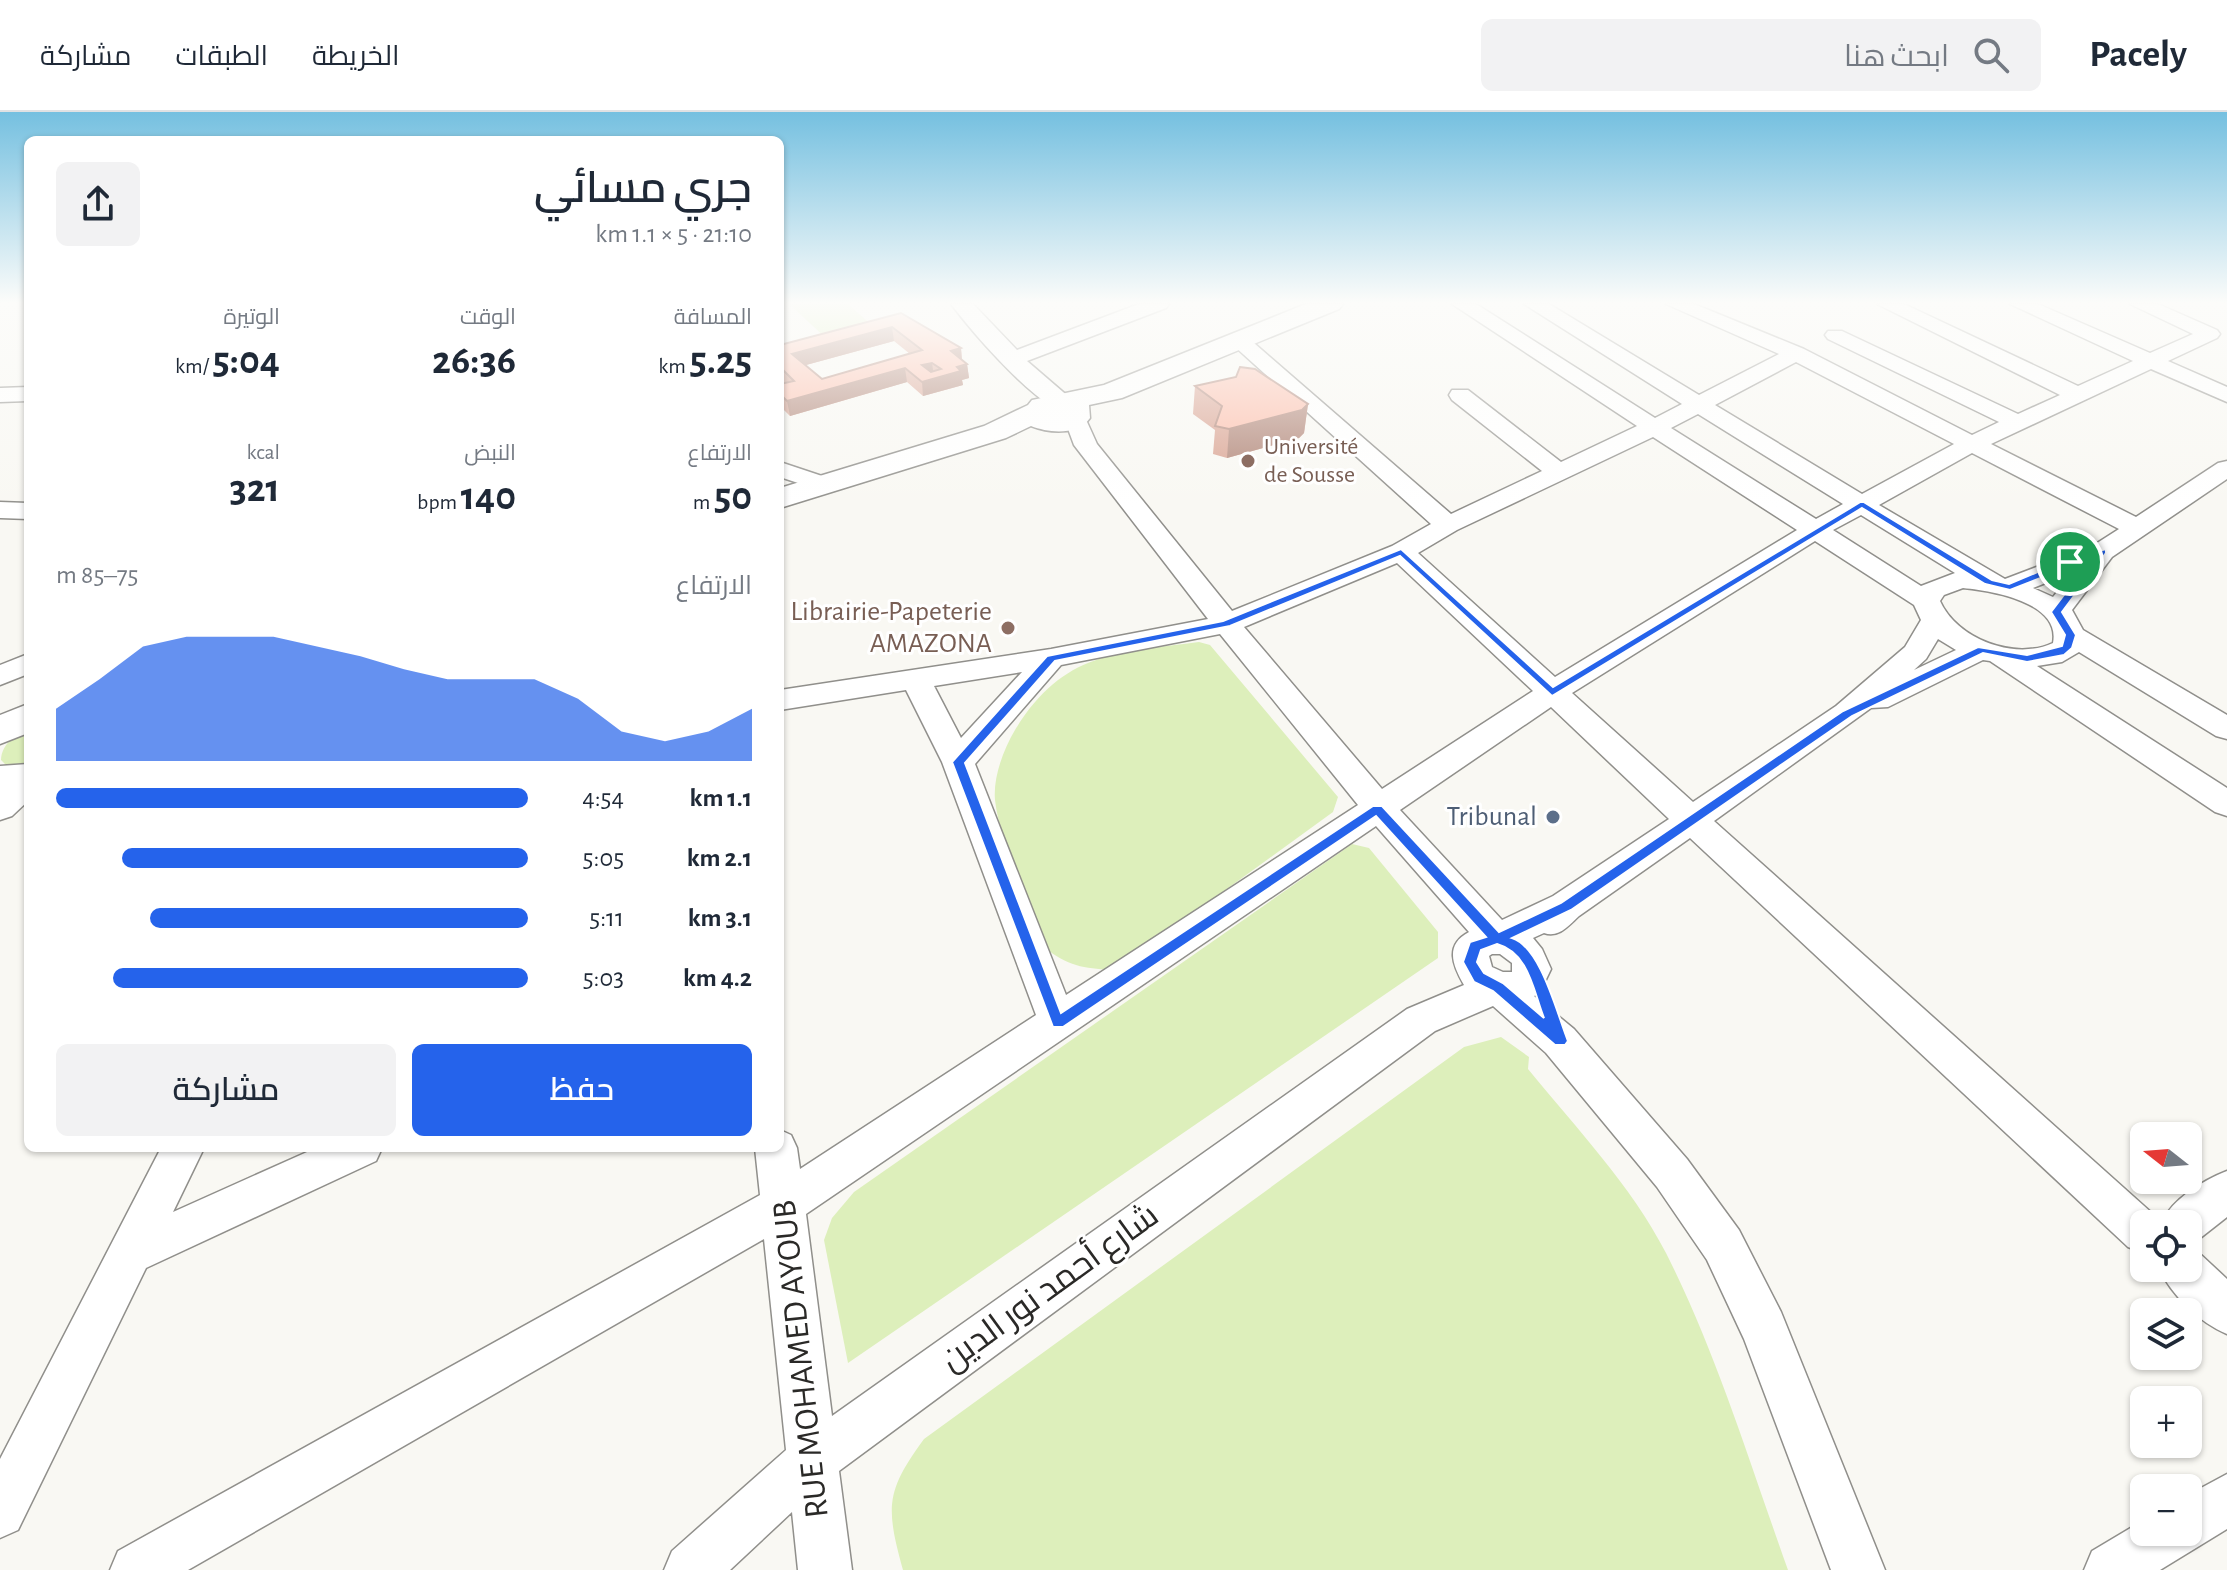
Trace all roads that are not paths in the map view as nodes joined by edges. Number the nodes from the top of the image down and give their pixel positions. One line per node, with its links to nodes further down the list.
1 (1024, 372): 18 (street)
2 (1162, 372): 18 (main road)
3 (1275, 372): 30 (street)
4 (1571, 372): 20 (street)
5 (1648, 372): 17 (street)
6 (1762, 372): 17 (street)
7 (1832, 372): 21 (street)
8 (1912, 372): 19 (street)
9 (2023, 372): 13 (street)
10 (2126, 372): 13 (street)
11 (2176, 372): 16 (street)
12 (24, 394): 14 (street)
13 (2076, 394): 19 (street)
14 (0, 395)
15 (1460, 395): 23 (street)
16 (2227, 395)
17 (1701, 404): 20 (street); 27 (street)
18 (1058, 414): 25 (main road); 38 (street)
19 (2017, 422): 21 (street)
20 (1657, 426): 23 (street); 32 (street)
21 (1973, 443): 27 (street); 31 (street)
22 (784, 470): 25 (street)
23 (1559, 473): 30 (street)
24 (2222, 477): 31 (street)
25 (822, 484): 26 (main road)
26 (784, 497)
27 (1862, 504): 32 (street); 35 (street)
28 (0, 510): 29 (street)
29 (24, 511)
30 (1448, 525): 34 (street)
31 (2136, 527): 33 (street)
32 (1815, 530): 36 (street); 44 (street)
33 (2103, 551): 35 (street); 37 (street)
34 (1401, 552): 38 (street); 44 (street)
35 (1999, 584): 36 (street); 37 (street)
36 (1930, 610): 39 (street); 46 (street)
37 (2063, 623): 39 (street); 47 (street)
38 (1226, 624): 40 (street); 54 (street)
39 (1990, 652): 46 (street); 52 (street)
40 (1051, 658): 43 (street); 48 (street)
41 (24, 665): 42 (street)
42 (0, 676)
43 (916, 680): 45 (street); 48 (street)
44 (1552, 692): 54 (street); 56 (street)
45 (784, 699)
46 (1847, 713): 56 (street)
47 (2227, 729)
48 (958, 762): 63 (street)
49 (24, 780): 50 (main road)
50 (0, 781)
51 (24, 784): 53 (street)
52 (2227, 804)
53 (0, 808)
54 (1377, 809): 59 (street); 63 (street)
55 (24, 818): 57 (street)
56 (1693, 819): 58 (street); 71 (street)
57 (0, 825)
58 (1566, 906): 59 (street); 60 (street)
59 (1479, 948): 60 (street); 61 (street); 62 (street, شارع أحمد نور الدين)
60 (1532, 966): 61 (street); 64 (street)
61 (1498, 987): 62 (street, شارع أحمد نور الدين); 64 (street)
62 (1421, 1020): 75 (street, شارع أحمد نور الدين)
63 (1058, 1023): 69 (street)
64 (1560, 1041): 83 (street)
65 (181, 1152): 72 (street)
66 (352, 1152): 72 (street)
67 (777, 1152): 69 (street, RUE MOHAMED AYOUB)
68 (2227, 1191): 70 (street)
69 (784, 1204): 75 (street, RUE MOHAMED AYOUB); 80 (street)
70 (2202, 1210)
71 (2130, 1219)
72 (133, 1252): 77 (street)
73 (2197, 1282): 74 (street)
74 (2227, 1311)
75 (812, 1460): 81 (street, شارع أحمد نور الدين); 82 (street, RUE MOHAMED AYOUB)
76 (2227, 1500): 78 (street)
77 (0, 1512)
78 (2202, 1515)
79 (2151, 1546): 84 (street)
80 (137, 1570)
81 (691, 1570)
82 (825, 1570)
83 (1858, 1570)
84 (2111, 1570)

